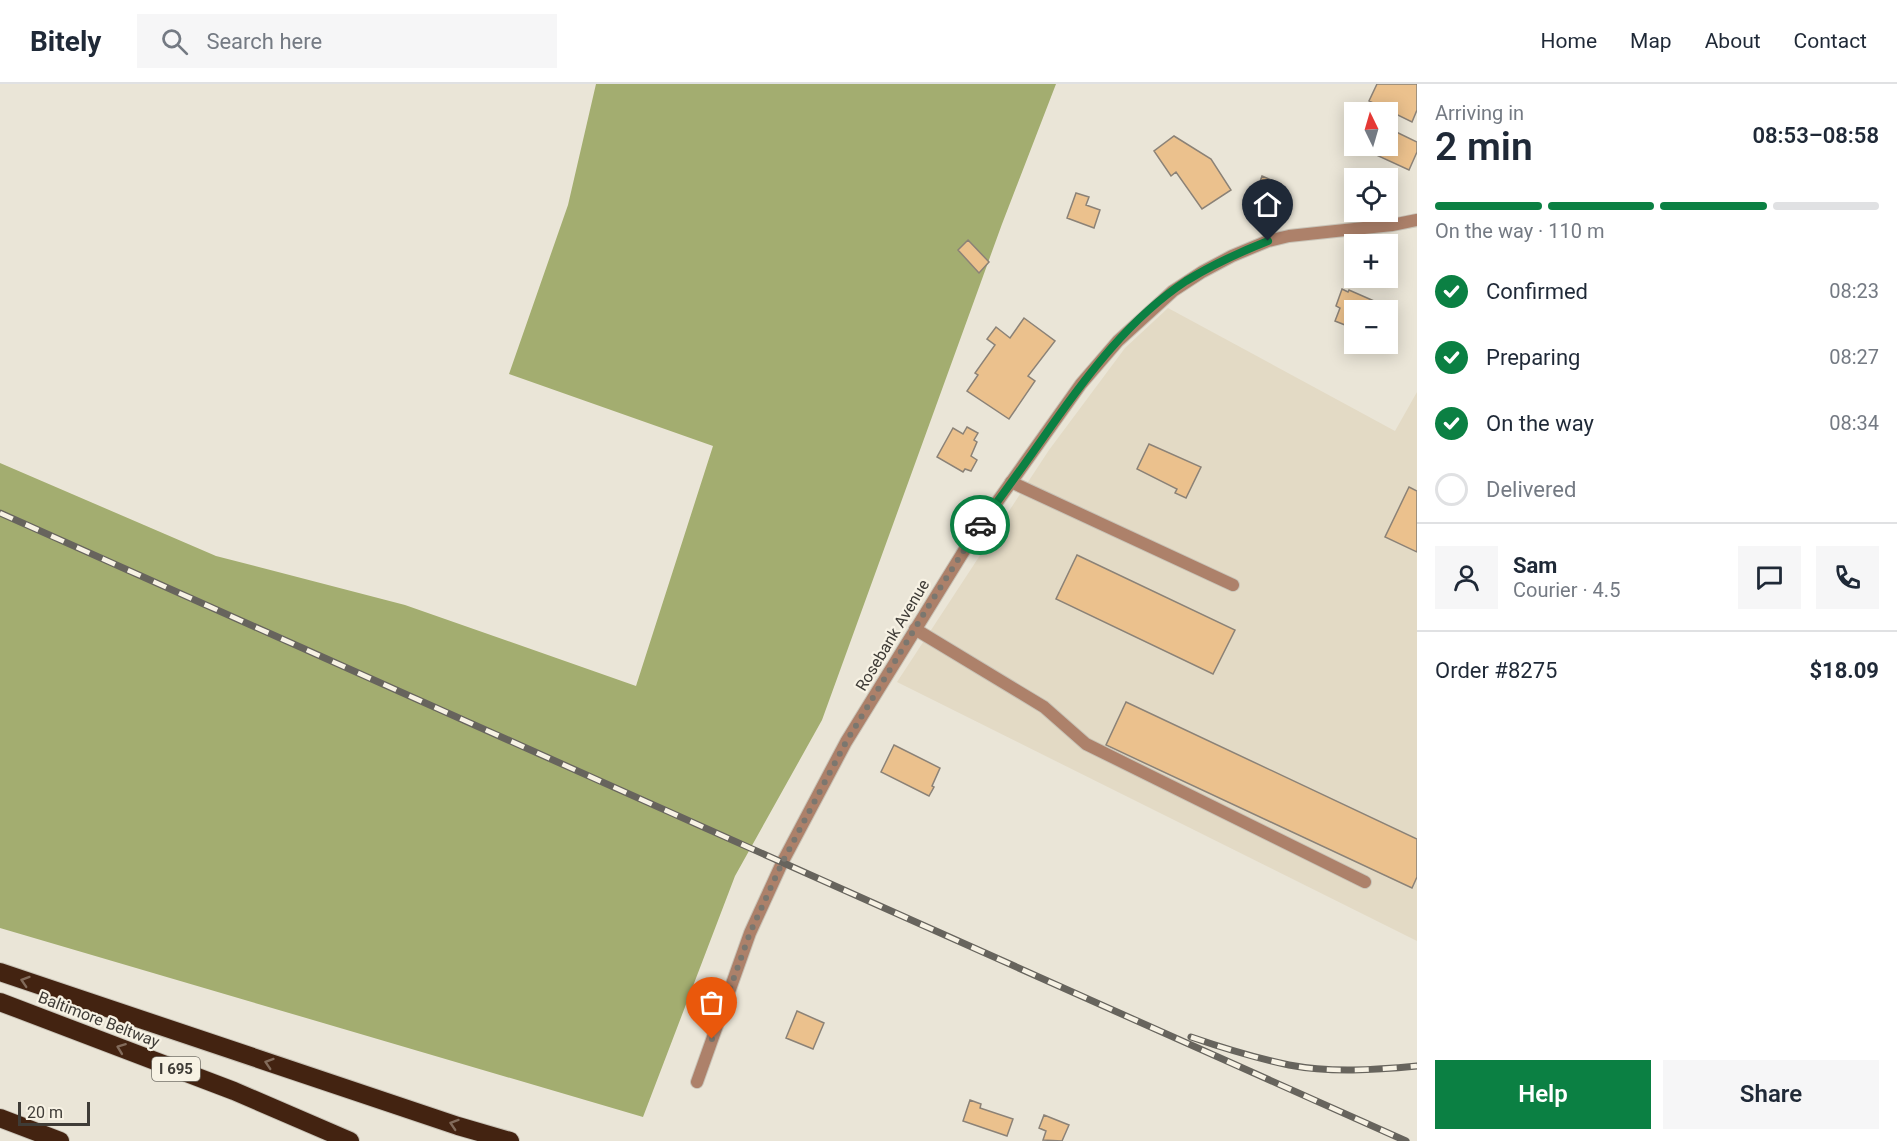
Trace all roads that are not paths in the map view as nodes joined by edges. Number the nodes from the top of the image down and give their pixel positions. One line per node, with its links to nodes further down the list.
1 (1417, 220): 2 (street, Rosebank Avenue)
2 (1011, 482): 3 (street); 4 (street, Rosebank Avenue)
3 (1233, 585)
4 (915, 629): 5 (street); 8 (street, Rosebank Avenue)
5 (1365, 882)
6 (0, 972): 12 (highway, one-way to 6)
7 (0, 1002): 11 (highway, Baltimore Beltway / I 695, one-way to 7)
8 (697, 1082)
9 (0, 1118): 10 (highway)
10 (60, 1141)
11 (350, 1141)
12 (510, 1141)

